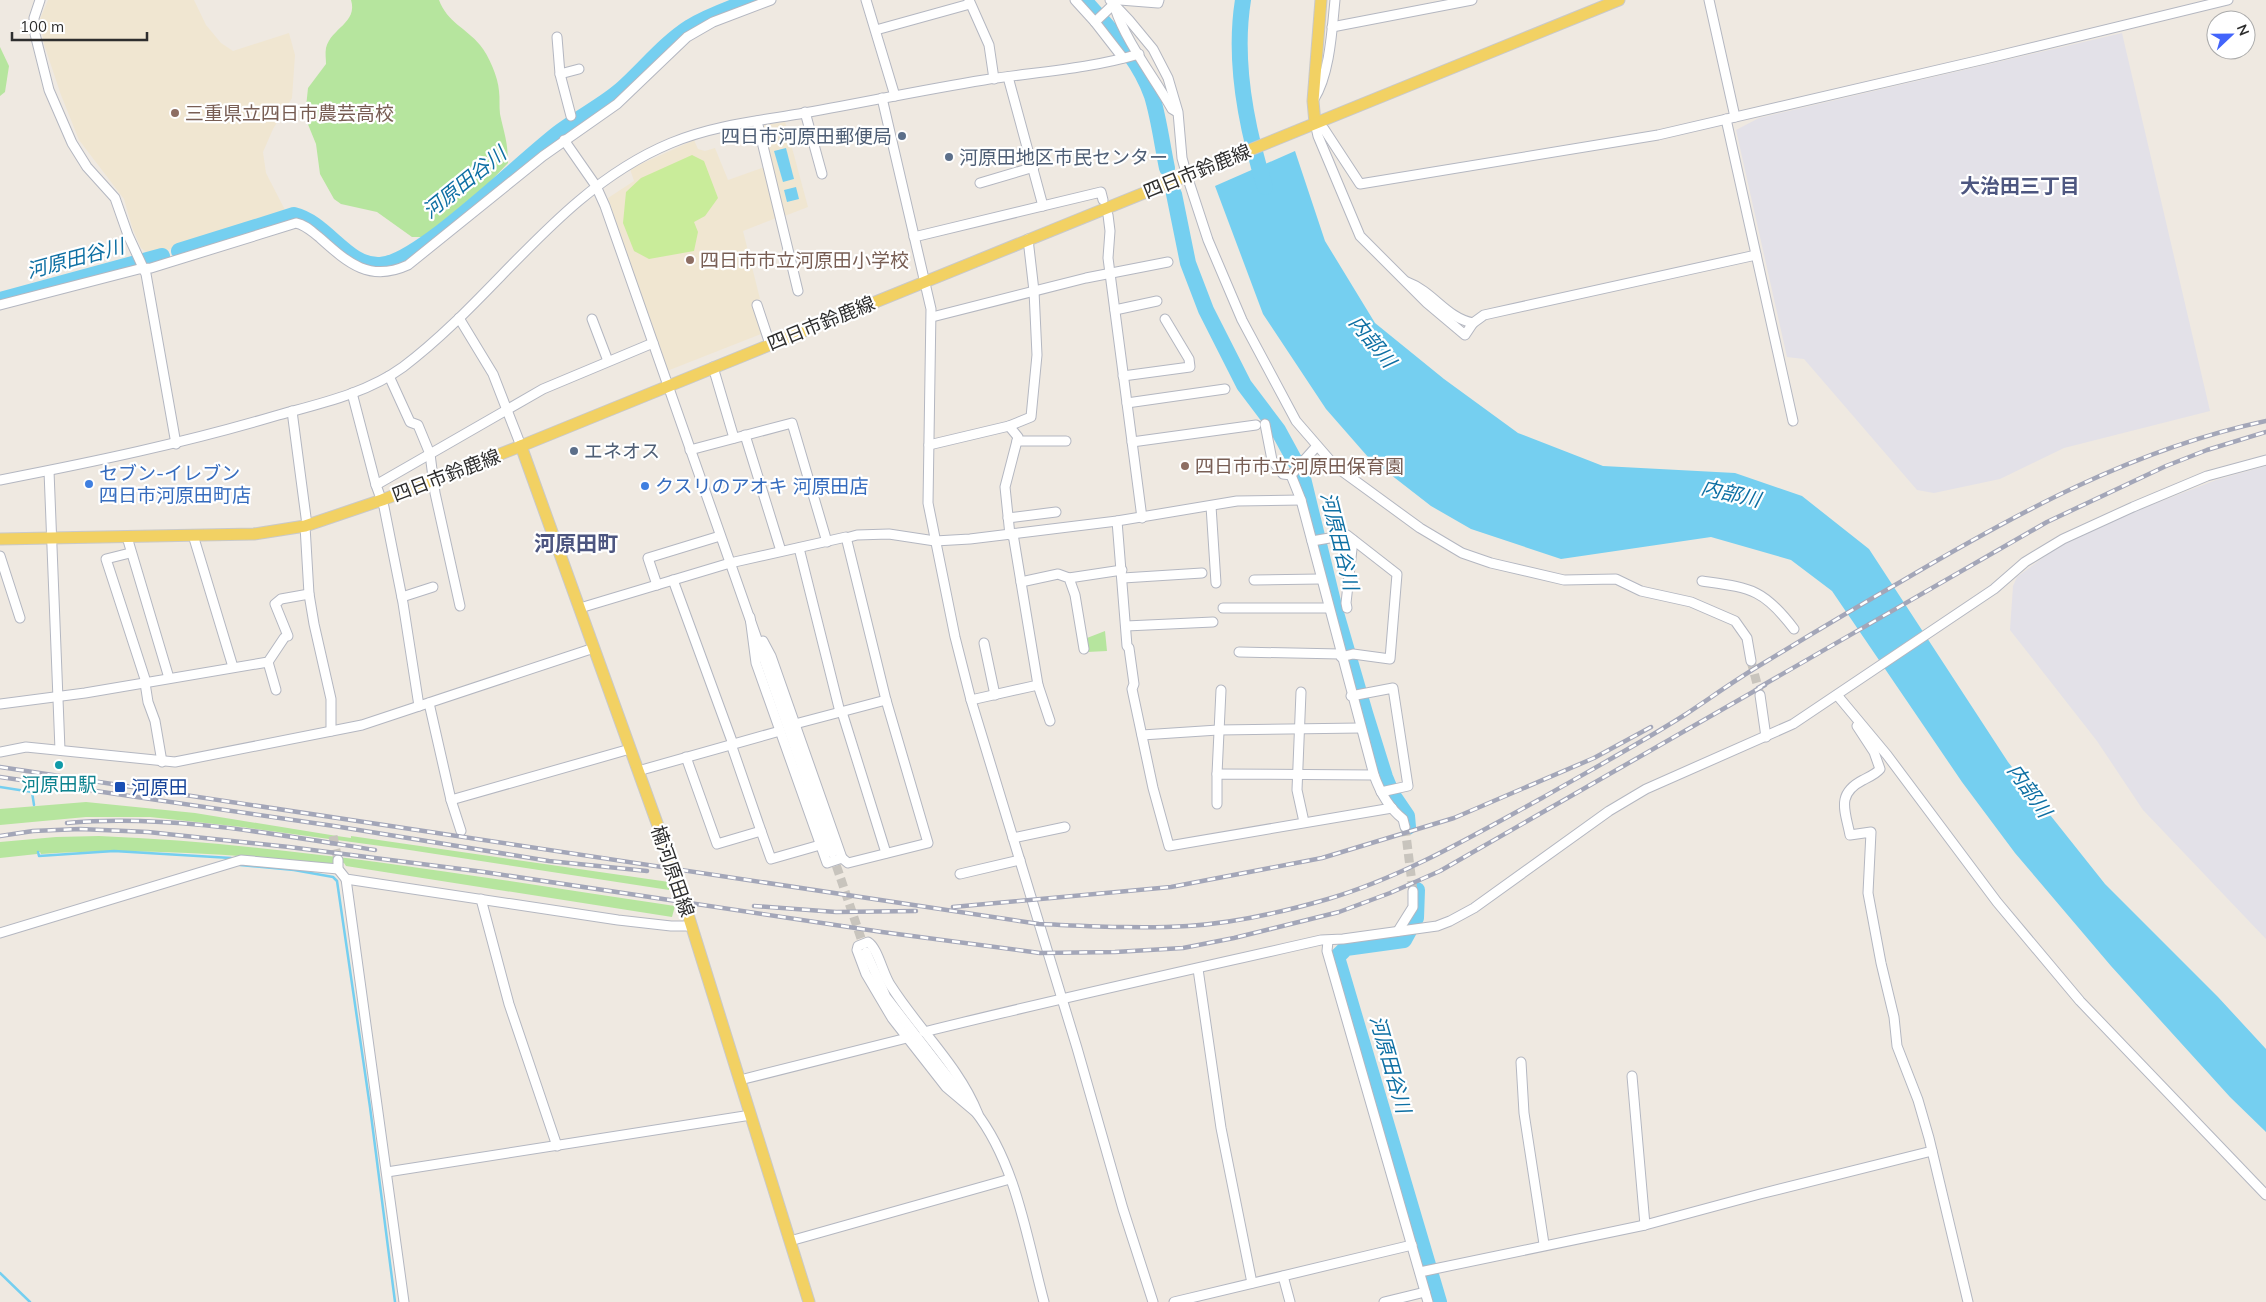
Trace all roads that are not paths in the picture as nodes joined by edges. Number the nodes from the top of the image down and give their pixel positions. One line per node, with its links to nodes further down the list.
1 (40, 0): 46 (street)
2 (771, 0): 33 (street)
3 (866, 0): 16 (street)
4 (1075, 0): 14 (street)
5 (1158, 0): 12 (street)
6 (1321, 0): 26 (main road)
7 (1335, 0): 15 (street)
8 (1472, 0): 15 (street)
9 (1619, 0): 32 (main road, 四日市鈴鹿線)
10 (1709, 0): 30 (street)
11 (2228, 0): 30 (street)
12 (1116, 1): 14 (street); 18 (street); 28 (street)
13 (970, 2): 16 (street); 23 (street)
14 (1096, 21): 19 (street)
15 (1332, 27): 26 (street)
16 (876, 30): 24 (street)
17 (558, 37): 21 (street)
18 (1138, 54): 19 (street); 28 (street)
19 (1124, 58): 22 (street)
20 (579, 69): 21 (street)
21 (560, 74): 29 (street)
22 (1008, 77): 23 (street); 34 (street)
23 (994, 79): 24 (street)
24 (895, 96): 25 (street)
25 (882, 98): 27 (street); 42 (street)
26 (1313, 101): 32 (main road)
27 (805, 112): 31 (street); 35 (street)
28 (1178, 112): 36 (street)
29 (571, 116)
30 (1730, 118): 32 (street); 44 (street)
31 (757, 121): 38 (street); 49 (street)
32 (1315, 123): 36 (main road, 四日市鈴鹿線); 44 (street)
33 (564, 140): 38 (street); 46 (street)
34 (1034, 167): 37 (street); 40 (street)
35 (822, 174)
36 (1191, 174): 43 (main road, 四日市鈴鹿線); 81 (street)
37 (980, 183)
38 (596, 186): 56 (street); 59 (street)
39 (1103, 200): 40 (street)
40 (1043, 206): 42 (street)
41 (1108, 215): 47 (street)
42 (914, 237): 48 (street)
43 (1028, 239): 48 (main road, 四日市鈴鹿線); 50 (street)
44 (1756, 256): 71 (street)
45 (1168, 262): 47 (street)
46 (142, 264): 52 (street); 78 (street)
47 (1110, 272): 50 (street); 54 (street)
48 (924, 282): 55 (street); 60 (main road, 四日市鈴鹿線)
49 (798, 291)
50 (1034, 291): 55 (street); 72 (street)
51 (1157, 301): 54 (street)
52 (0, 305)
53 (757, 305): 60 (street)
54 (1115, 310): 64 (street)
55 (932, 317): 79 (street)
56 (459, 318): 63 (street); 69 (street)
57 (592, 318): 61 (street)
58 (1165, 319): 64 (street)
59 (653, 343): 61 (street); 65 (street)
60 (770, 344): 62 (main road, 四日市鈴鹿線)
61 (608, 361): 69 (street)
62 (713, 367): 65 (main road, 四日市鈴鹿線); 74 (street)
63 (389, 376): 67 (street); 83 (street)
64 (1124, 376): 68 (street)
65 (668, 386): 80 (main road, 四日市鈴鹿線); 82 (street)
66 (1225, 389): 68 (street)
67 (352, 393): 70 (street); 89 (street)
68 (1127, 403): 77 (street)
69 (506, 409): 80 (street); 83 (street)
70 (292, 412): 78 (street); 97 (street)
71 (1793, 421)
72 (1009, 426): 75 (street); 79 (street)
73 (745, 435): 74 (street); 108 (street); 110 (street)
74 (734, 438): 82 (street)
75 (1017, 441): 76 (street); 94 (street)
76 (1066, 441)
77 (1132, 442): 86 (street); 95 (street)
78 (176, 444): 85 (street)
79 (929, 445): 107 (street)
80 (521, 446): 88 (main road, 四日市鈴鹿線); 128 (main road, 楠河原田線)
81 (1316, 447): 86 (street); 142 (street)
82 (690, 450): 100 (street)
83 (430, 454): 88 (street); 89 (street)
84 (2266, 460): 154 (street)
85 (49, 471): 87 (street); 102 (street)
86 (1294, 472): 91 (street)
87 (0, 480)
88 (434, 480): 90 (main road, 四日市鈴鹿線); 127 (street)
89 (376, 485): 90 (street)
90 (382, 500): 97 (main road, 四日市鈴鹿線); 126 (street)
91 (1301, 500): 92 (street); 105 (street)
92 (1211, 506): 95 (street); 122 (street)
93 (1056, 512): 94 (street)
94 (1008, 518): 99 (street)
95 (1142, 518): 96 (street)
96 (1117, 521): 99 (street); 115 (street)
97 (306, 526): 98 (main road, 四日市鈴鹿線); 125 (street)
98 (193, 535): 101 (main road, 四日市鈴鹿線); 144 (street)
99 (1011, 535): 107 (street); 121 (street)
100 (720, 536): 113 (street); 123 (street)
101 (127, 537): 102 (main road, 四日市鈴鹿線); 111 (street)
102 (51, 538): 104 (main road, 四日市鈴鹿線); 155 (street)
103 (846, 538): 107 (street); 108 (street); 156 (street)
104 (0, 539)
105 (1313, 540): 106 (street); 117 (street)
106 (1353, 540): 131 (street); 141 (street)
107 (935, 541): 157 (street)
108 (827, 542): 109 (street)
109 (799, 548): 110 (street); 161 (street)
110 (781, 552): 113 (street)
111 (130, 553): 145 (street); 146 (street)
112 (0, 556): 133 (street)
113 (730, 563): 118 (street); 132 (street)
114 (1202, 573): 115 (street)
115 (1122, 574): 116 (street); 135 (street)
116 (1069, 578): 121 (street); 139 (street)
117 (1320, 579): 119 (street); 130 (street)
118 (673, 580): 123 (street); 171 (street)
119 (1254, 580)
120 (1702, 581): 136 (street)
121 (1021, 582): 147 (street)
122 (1216, 583)
123 (657, 585): 128 (street)
124 (433, 587): 126 (street)
125 (309, 594): 143 (street); 168 (street)
126 (402, 597): 159 (street)
127 (460, 606)
128 (580, 608): 138 (main road, 楠河原田線)
129 (1223, 608): 130 (street)
130 (1328, 608): 141 (street)
131 (1347, 608)
132 (750, 617): 163 (street); 166 (street); 192 (street)
133 (20, 618)
134 (1213, 622): 135 (street)
135 (1126, 626): 169 (street)
136 (1794, 628)
137 (984, 643): 151 (street)
138 (594, 648): 159 (street); 172 (main road, 楠河原田線)
139 (1084, 649)
140 (1239, 652): 141 (street)
141 (1345, 655): 152 (street)
142 (1751, 661)
143 (268, 662): 144 (street); 148 (street)
144 (233, 667): 145 (street)
145 (169, 678): 146 (street)
146 (146, 682): 155 (street); 176 (street)
147 (1038, 685): 151 (street); 162 (street)
148 (276, 690)
149 (1220, 690): 167 (street)
150 (1301, 692): 165 (street)
151 (995, 694): 157 (street)
152 (1357, 695): 164 (street); 181 (street)
153 (1760, 695): 170 (street)
154 (1837, 695): 160 (street); 170 (street)
155 (58, 698): 158 (street); 173 (street)
156 (886, 700): 161 (street); 193 (street)
157 (971, 700): 190 (street)
158 (0, 704)
159 (424, 704): 168 (street); 182 (street)
160 (1849, 710): 215 (street); 218 (street)
161 (841, 712): 163 (street); 193 (street)
162 (1050, 721)
163 (795, 724): 194 (street)
164 (1360, 728): 165 (street); 180 (street)
165 (1299, 729): 167 (street); 179 (street)
166 (780, 730): 171 (street); 191 (street)
167 (1218, 730): 169 (street); 178 (street)
168 (331, 731): 176 (street)
169 (1142, 735): 185 (street)
170 (1766, 737): 201 (street)
171 (732, 744): 175 (street); 189 (street)
172 (630, 749): 177 (main road, 楠河原田線); 182 (street)
173 (60, 750): 174 (street); 176 (street)
174 (0, 752)
175 (686, 757): 177 (street); 189 (street)
176 (162, 762)
177 (638, 771): 200 (main road, 楠河原田線)
178 (1217, 774): 179 (street); 183 (street)
179 (1297, 775): 180 (street); 185 (street)
180 (1374, 775): 181 (street)
181 (1387, 791): 184 (street)
182 (451, 800): 188 (street)
183 (1217, 804)
184 (1392, 808): 185 (street); 186 (street)
185 (1304, 822)
186 (1405, 826)
187 (1065, 827): 190 (street)
188 (461, 831)
189 (761, 831): 191 (street)
190 (1013, 838): 195 (street)
191 (820, 845): 194 (street)
192 (832, 853)
193 (886, 853): 194 (street)
194 (842, 858)
195 (1020, 860): 196 (street); 206 (street)
196 (960, 874)
197 (346, 879): 199 (street); 202 (street); 216 (street)
198 (1413, 891): 201 (street)
199 (481, 899): 200 (street); 214 (street)
200 (692, 926): 211 (main road, 楠河原田線)
201 (1401, 930): 203 (street)
202 (0, 933)
203 (1328, 940): 205 (street); 222 (street)
204 (866, 952): 212 (street)
205 (1198, 969): 206 (street); 225 (street)
206 (1061, 998): 207 (street); 230 (street)
207 (924, 1032): 208 (street); 212 (street)
208 (908, 1038): 211 (street); 212 (street)
209 (1520, 1062): 221 (street)
210 (1632, 1076): 219 (street)
211 (740, 1080): 213 (main road, 楠河原田線)
212 (978, 1114): 217 (street)
213 (751, 1115): 214 (street); 220 (main road, 楠河原田線)
214 (557, 1146): 216 (street)
215 (1932, 1151): 219 (street); 235 (street)
216 (387, 1172): 227 (street)
217 (1010, 1179): 220 (street); 229 (street)
218 (2266, 1195)
219 (1645, 1224): 221 (street)
220 (790, 1241): 228 (main road, 楠河原田線)
221 (1544, 1244): 223 (street)
222 (1412, 1245): 223 (street); 224 (street)
223 (1426, 1271): 226 (street)
224 (1283, 1276): 225 (street); 232 (street)
225 (1252, 1283): 231 (street)
226 (1425, 1292): 233 (street); 234 (street)
227 (404, 1302)
228 (810, 1302)
229 (1044, 1302)
230 (1153, 1302)
231 (1174, 1302)
232 (1290, 1302)
233 (1384, 1302)
234 (1428, 1302)
235 (1968, 1302)

